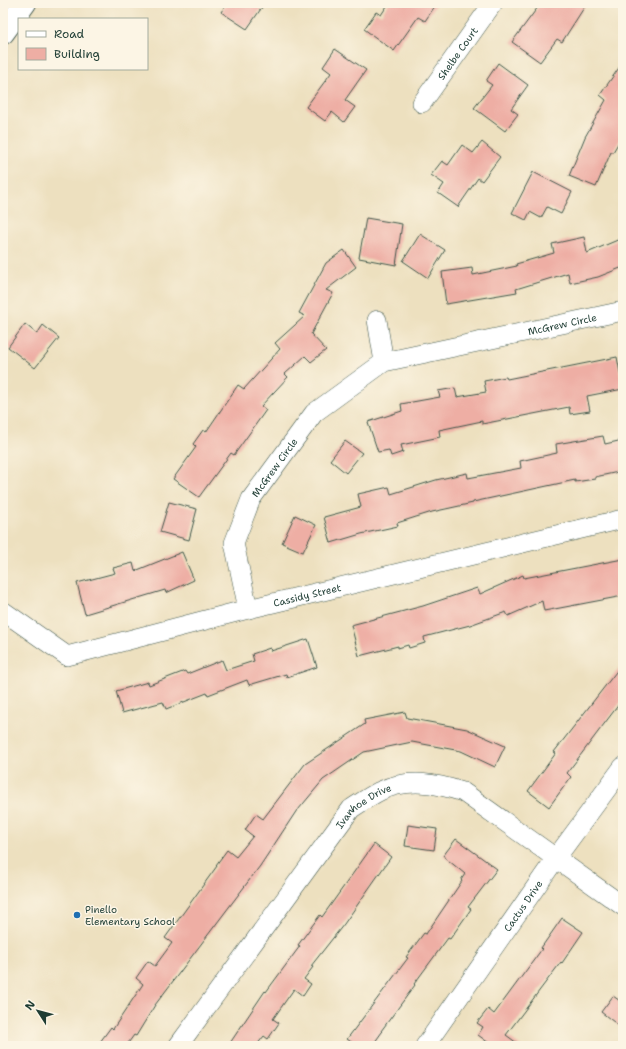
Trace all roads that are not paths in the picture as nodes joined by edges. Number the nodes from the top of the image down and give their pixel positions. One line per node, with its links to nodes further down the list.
1 (25, 3): 3 (main road)
2 (493, 3): 4 (street, Shelbe Court)
3 (3, 33)
4 (422, 103)
5 (623, 311): 7 (street, McGrew Circle)
6 (377, 320): 7 (street)
7 (384, 362): 9 (street, McGrew Circle)
8 (623, 519): 9 (street, Cassidy Street)
9 (248, 609): 10 (street, Cassidy Street)
10 (3, 611)
11 (623, 767): 12 (street, Cactus Drive)
12 (556, 858): 13 (street, Ivanhoe Drive); 14 (street, Ivanhoe Drive); 15 (street, Cactus Drive)
13 (623, 906)
14 (178, 1046)
15 (425, 1046)

